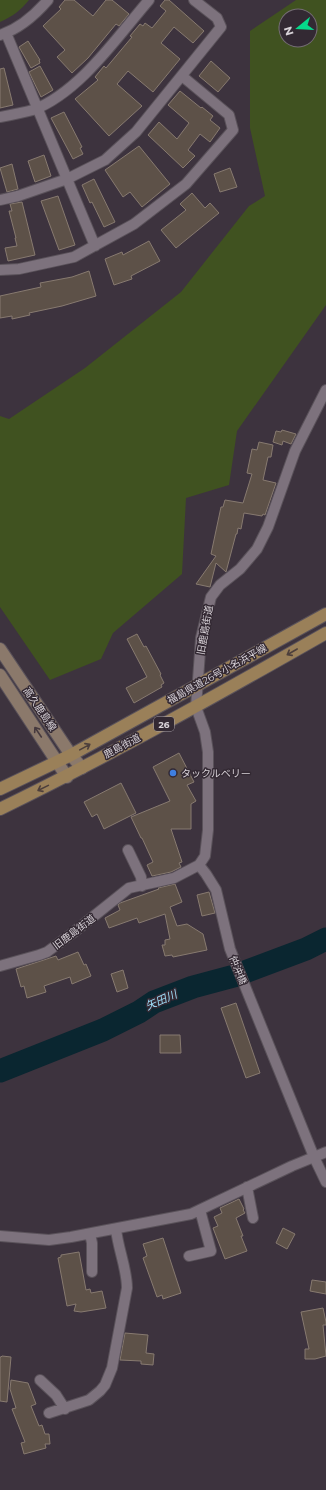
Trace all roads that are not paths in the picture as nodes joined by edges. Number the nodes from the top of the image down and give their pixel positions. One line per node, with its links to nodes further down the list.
1 (48, 0): 4 (street)
2 (149, 0): 6 (street)
3 (194, 0): 5 (street)
4 (3, 34): 6 (street)
5 (182, 76): 8 (street); 10 (street)
6 (37, 107): 7 (street); 8 (street)
7 (0, 117)
8 (67, 180): 9 (street); 10 (street)
9 (0, 200)
10 (95, 246): 11 (street)
11 (0, 270)
12 (326, 390): 17 (street, 旧鹿島街道)
13 (326, 614): 17 (main road, 福島県道26号小名浜平線 / 26)
14 (326, 633): 18 (main road, 鹿島街道 / 26, one-way to 18)
15 (0, 649): 19 (main road, 高久鹿島線)
16 (0, 675): 20 (main road, 高久鹿島線, one-way to 16)
17 (198, 685): 18 (street, 旧鹿島街道); 19 (main road, 福島県道26号小名浜平線 / 26, one-way to 17)
18 (196, 706): 21 (main road, 鹿島街道 / 26); 26 (street, 旧鹿島街道)
19 (71, 755): 20 (main road, 福島県道26号小名浜平線 / 26); 21 (main road, 高久鹿島線)
20 (57, 761): 22 (main road, 高久鹿島線); 23 (main road, 福島県道26号小名浜平線 / 26)
21 (82, 768): 22 (main road, 鹿島街道 / 26)
22 (67, 777): 24 (main road, 鹿島街道 / 26, one-way to 24)
23 (0, 789)
24 (0, 809)
25 (128, 850): 27 (street)
26 (199, 865): 27 (street, 旧鹿島街道); 30 (street, 仲沖橋)
27 (142, 886): 28 (street, 旧鹿島街道)
28 (0, 966)
29 (326, 1152): 30 (street)
30 (314, 1156): 31 (street, 仲沖橋); 32 (street)
31 (326, 1182)
32 (247, 1187): 33 (street); 34 (street)
33 (200, 1210): 35 (street); 38 (street)
34 (253, 1218)
35 (116, 1228): 36 (street); 41 (street)
36 (90, 1234): 37 (street); 39 (street)
37 (0, 1236)
38 (189, 1256)
39 (92, 1272)
40 (40, 1380): 41 (street)
41 (65, 1409): 42 (street)
42 (50, 1413)

